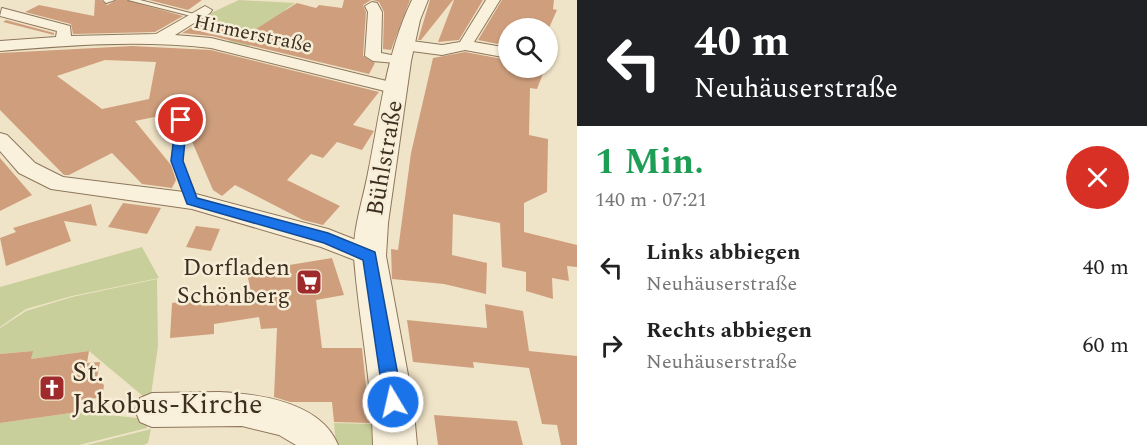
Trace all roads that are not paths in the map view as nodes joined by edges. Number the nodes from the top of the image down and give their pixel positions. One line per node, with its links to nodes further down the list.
1 (131, 0): 6 (lane)
2 (420, 0): 12 (street, Bühlstraße)
3 (493, 0): 9 (street)
4 (372, 6): 12 (street)
5 (2, 12): 8 (street)
6 (200, 13): 7 (street)
7 (160, 38): 8 (street, Hirmerstraße); 13 (street, Hirmerstraße)
8 (63, 41): 10 (street, Hirmerstraße)
9 (465, 45): 11 (street); 12 (street)
10 (0, 46)
11 (498, 51)
12 (403, 52): 13 (street, Bühlstraße)
13 (397, 89): 17 (street, Bühlstraße)
14 (180, 99): 16 (lane)
15 (0, 139): 16 (street)
16 (192, 201): 17 (street)
17 (370, 256): 20 (street, Bühlstraße)
18 (152, 410): 19 (street)
19 (321, 445)
20 (395, 445)

